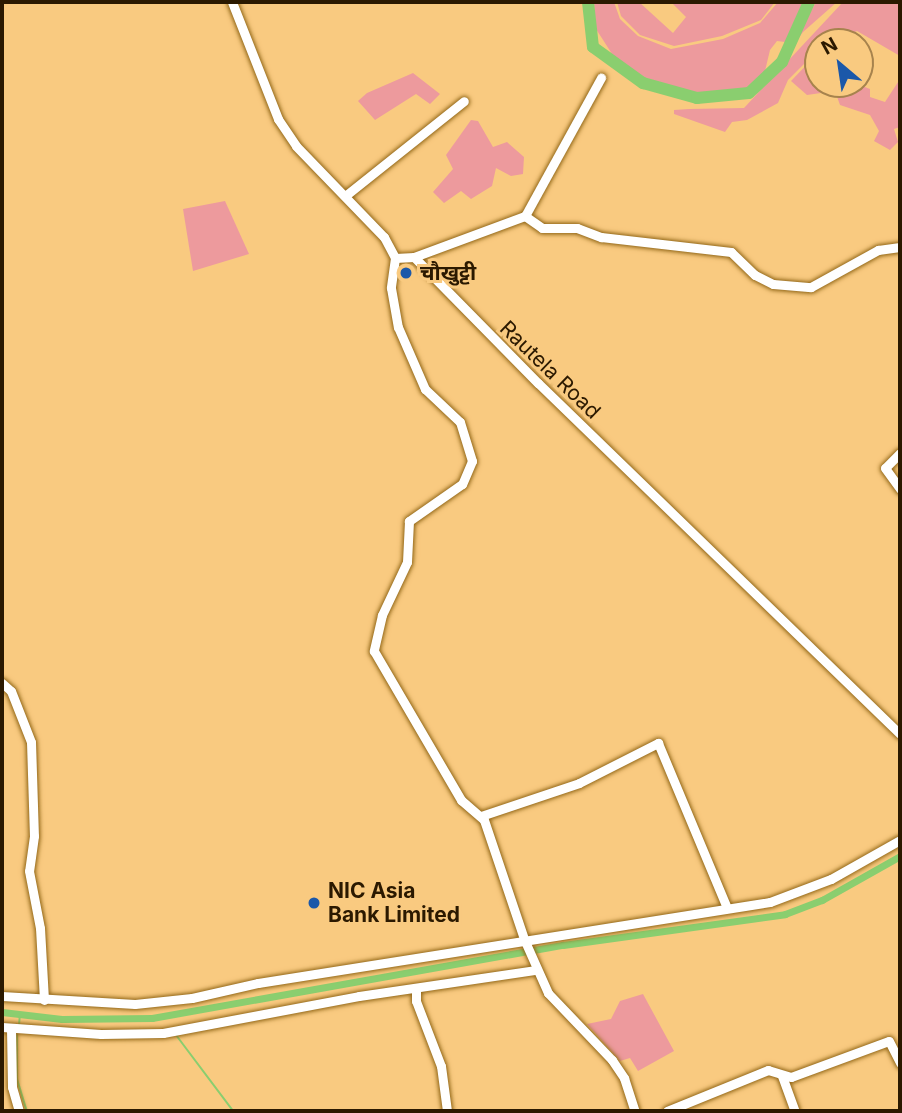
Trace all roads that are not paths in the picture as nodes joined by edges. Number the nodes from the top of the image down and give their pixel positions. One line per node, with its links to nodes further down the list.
1 (232, 2): 4 (street)
2 (601, 78): 5 (street)
3 (464, 101): 4 (street)
4 (345, 196): 8 (street)
5 (525, 216): 6 (street); 7 (street)
6 (900, 247)
7 (414, 257): 8 (street); 12 (street, Rautela Road)
8 (395, 258): 13 (street)
9 (900, 453): 10 (street)
10 (900, 489)
11 (2, 683): 20 (street)
12 (900, 734)
13 (481, 816): 15 (street); 16 (street)
14 (900, 840): 15 (street)
15 (727, 908): 16 (street)
16 (527, 943): 17 (street); 20 (street)
17 (535, 967): 18 (street); 26 (street)
18 (416, 989): 21 (street); 25 (street)
19 (2, 996): 20 (street)
20 (44, 1000)
21 (6, 1028): 24 (street)
22 (900, 1063): 23 (street)
23 (782, 1076): 27 (street); 28 (street)
24 (19, 1111)
25 (447, 1111)
26 (635, 1111)
27 (667, 1111)
28 (795, 1111)

